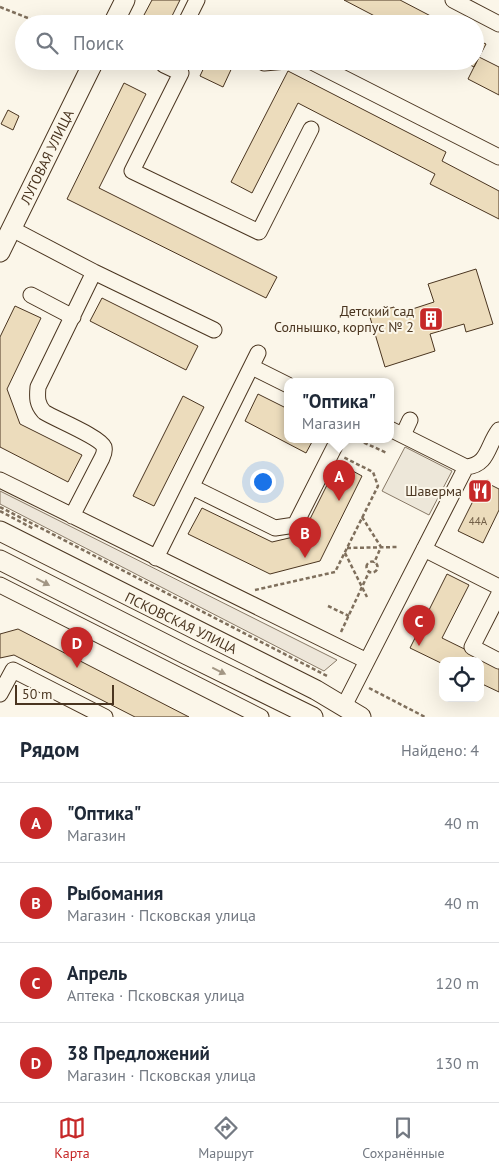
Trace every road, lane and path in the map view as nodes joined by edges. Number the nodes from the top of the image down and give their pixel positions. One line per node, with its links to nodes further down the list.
1 (124, 0): 6 (main road)
2 (197, 0): 7 (lane)
3 (453, 0): 8 (lane)
4 (0, 7): 5 (path)
5 (20, 15)
6 (117, 15)
7 (190, 15)
8 (482, 15)
9 (484, 16): 10 (lane)
10 (499, 24)
11 (90, 70): 16 (main road, ЛУГОВАЯ УЛИЦА)
12 (176, 70): 14 (lane)
13 (328, 70): 15 (lane)
14 (311, 129)
15 (499, 157)
16 (12, 229): 17 (main road, ЛУГОВАЯ УЛИЦА); 18 (lane)
17 (0, 252)
18 (94, 272): 20 (lane); 21 (lane)
19 (31, 295): 20 (lane)
20 (74, 317): 33 (lane)
21 (214, 330)
22 (284, 382): 31 (lane)
23 (410, 420): 25 (lane)
24 (499, 430): 29 (lane)
25 (396, 432): 29 (lane)
26 (364, 443): 28 (path)
27 (338, 447): 31 (lane); 34 (path)
28 (387, 454)
29 (466, 467): 39 (lane)
30 (0, 480): 33 (lane)
31 (192, 487): 41 (lane)
32 (0, 507): 58 (path)
33 (72, 516): 41 (lane)
34 (362, 518): 37 (path); 38 (path)
35 (0, 531): 53 (main road, ПСКОВСКАЯ УЛИЦА)
36 (398, 547): 38 (path)
37 (347, 548): 38 (path); 40 (path)
38 (381, 548): 43 (path)
39 (424, 549): 48 (lane); 56 (lane)
40 (345, 553): 46 (path); 47 (path)
41 (156, 558): 56 (lane)
42 (0, 560): 55 (main road, ПСКОВСКАЯ УЛИЦА, one-way to 55)
43 (374, 563): 44 (path); 44 (path)
44 (369, 572): 47 (path)
45 (0, 585): 64 (lane)
46 (248, 586)
47 (362, 587): 50 (path); 52 (path)
48 (499, 587)
49 (499, 594): 57 (lane)
50 (367, 597)
51 (328, 606): 52 (path)
52 (348, 616): 54 (path)
53 (201, 633): 55 (main road); 61 (main road, ПСКОВСКАЯ УЛИЦА)
54 (338, 638)
55 (187, 655): 62 (main road, ПСКОВСКАЯ УЛИЦА, one-way to 62)
56 (367, 661): 61 (lane)
57 (499, 661)
58 (330, 677)
59 (368, 688): 66 (path)
60 (0, 694): 63 (lane)
61 (344, 706): 65 (main road, ПСКОВСКАЯ УЛИЦА)
62 (306, 716)
63 (106, 717)
64 (261, 717)
65 (361, 717)
66 (425, 717)

